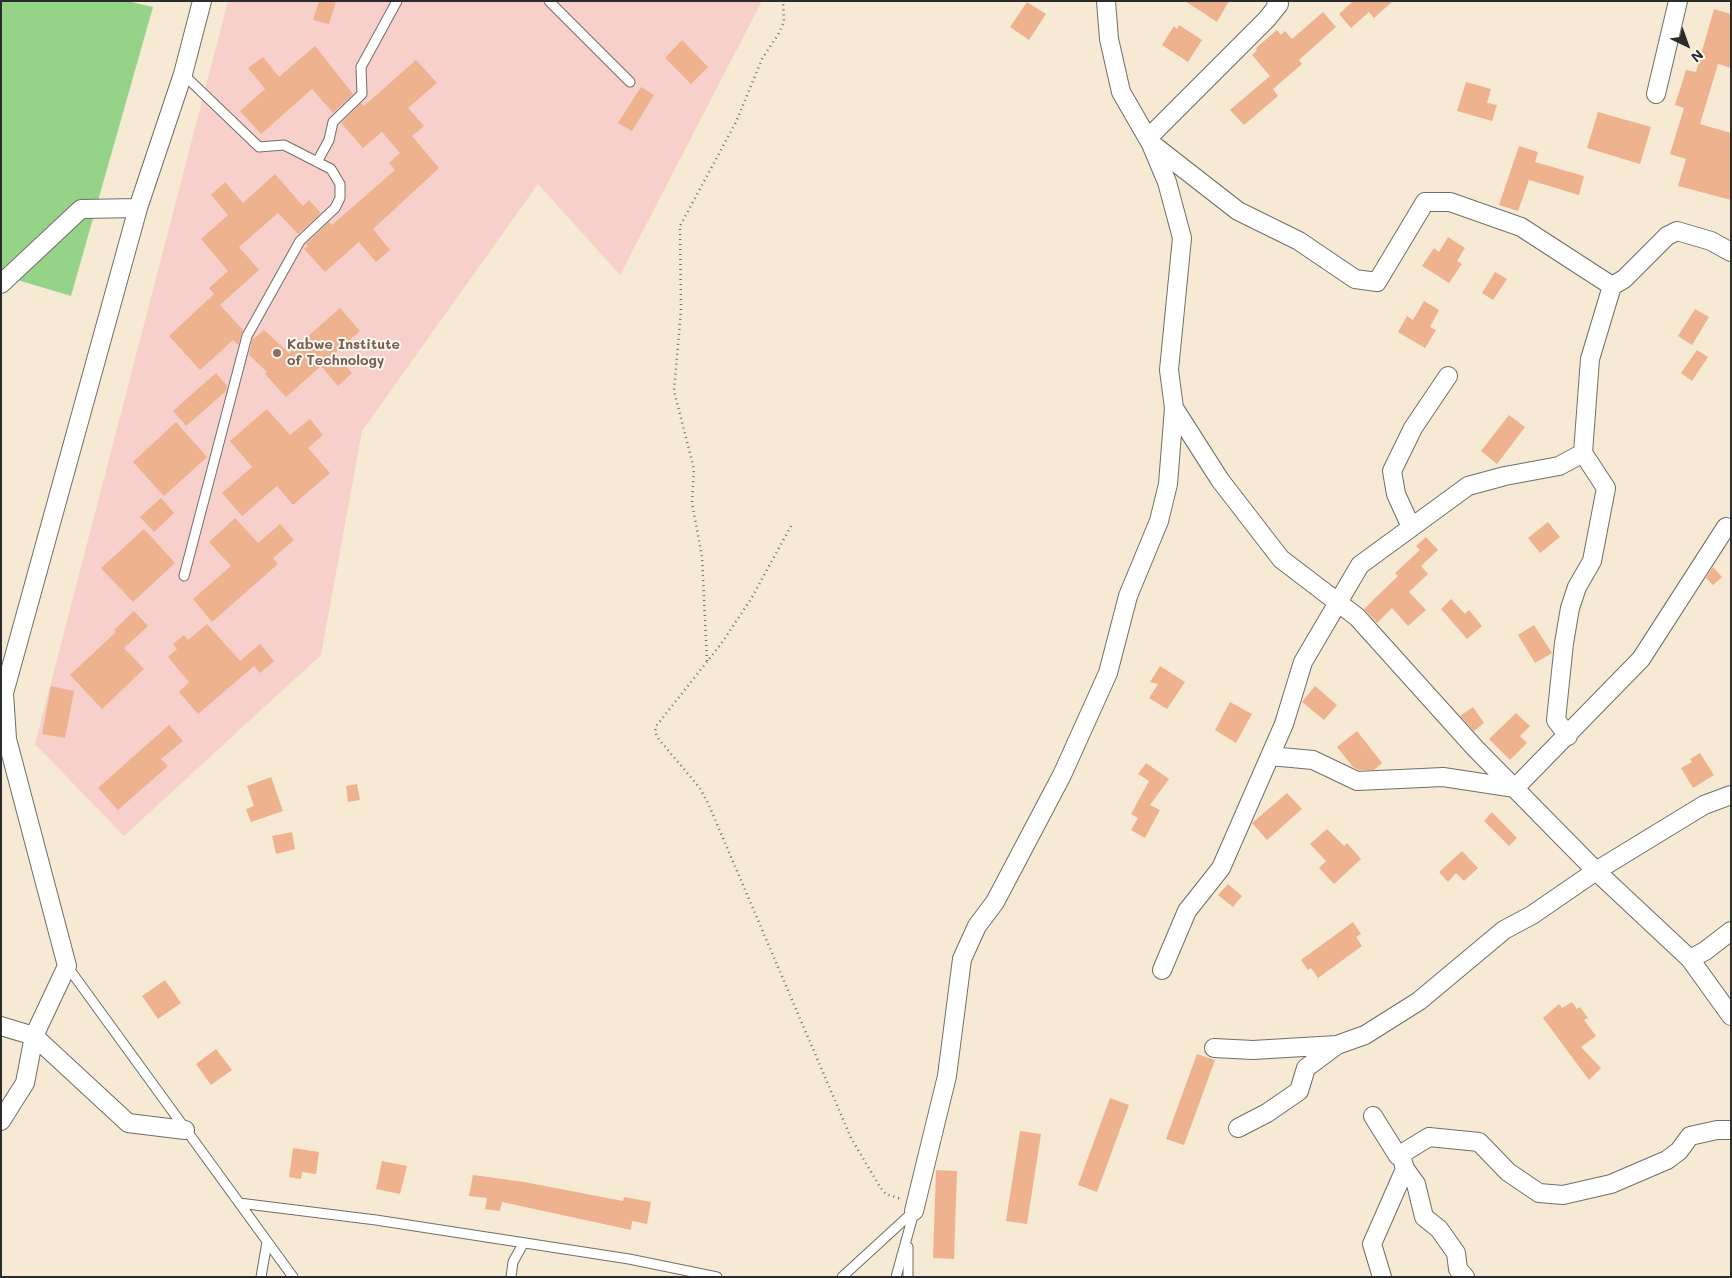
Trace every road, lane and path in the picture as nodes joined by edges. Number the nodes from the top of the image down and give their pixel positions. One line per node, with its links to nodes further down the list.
1 (202, 1): 8 (street)
2 (397, 1): 12 (lane)
3 (549, 1): 9 (lane)
4 (784, 1): 25 (path)
5 (1106, 1): 11 (street)
6 (1276, 1): 11 (street)
7 (1678, 1): 10 (street)
8 (182, 74): 12 (lane); 13 (street)
9 (630, 82)
10 (1656, 94)
11 (1150, 141): 16 (street); 18 (street)
12 (317, 162): 23 (lane)
13 (138, 208): 15 (street); 33 (street)
14 (1731, 252): 16 (street)
15 (1, 284)
16 (1612, 286): 19 (street)
17 (1448, 376): 21 (street)
18 (1174, 408): 24 (street); 47 (street)
19 (1583, 453): 21 (street); 26 (street)
20 (791, 526): 25 (path)
21 (1411, 527): 24 (street)
22 (1726, 528): 26 (street)
23 (184, 576)
24 (1339, 602): 27 (street); 28 (street)
25 (708, 661): 47 (path)
26 (1568, 736): 28 (street)
27 (1270, 756): 28 (street); 34 (street)
28 (1515, 788): 30 (street)
29 (1731, 795): 30 (street)
30 (1596, 871): 32 (street); 38 (street)
31 (1731, 931): 32 (street)
32 (1690, 959): 35 (street)
33 (67, 966): 37 (street); 43 (lane)
34 (1162, 970)
35 (1731, 1016)
36 (1, 1026): 37 (street)
37 (34, 1036): 41 (street); 43 (street)
38 (1338, 1045): 39 (street); 42 (street)
39 (1214, 1048)
40 (1372, 1116): 45 (street)
41 (1, 1121)
42 (1238, 1128)
43 (185, 1130): 46 (lane)
44 (1731, 1130): 45 (street)
45 (1403, 1162): 58 (street); 59 (street)
46 (239, 1203): 49 (lane); 50 (lane)
47 (915, 1207): 48 (lane); 55 (lane)
48 (908, 1236): 56 (lane); 57 (lane)
49 (267, 1242): 51 (lane); 52 (lane)
50 (523, 1244): 53 (lane); 54 (lane)
51 (262, 1277)
52 (293, 1277)
53 (511, 1277)
54 (717, 1277)
55 (842, 1277)
56 (896, 1277)
57 (908, 1277)
58 (1382, 1277)
59 (1465, 1277)

